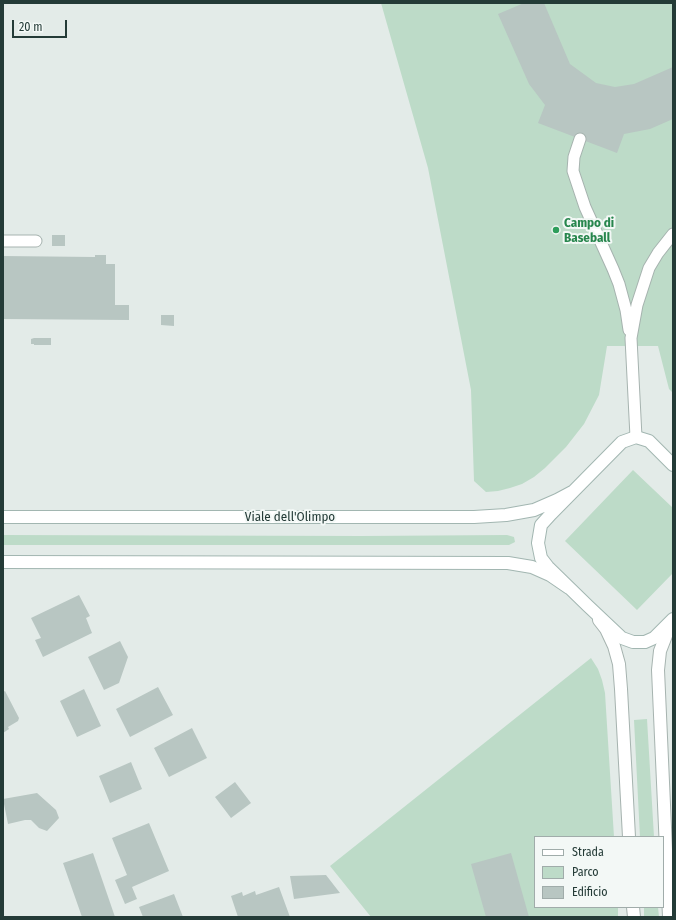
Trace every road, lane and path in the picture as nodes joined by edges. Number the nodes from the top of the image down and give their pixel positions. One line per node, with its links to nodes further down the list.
1 (580, 139): 5 (lane)
2 (673, 234): 5 (lane)
3 (3, 241): 4 (lane)
4 (36, 241)
5 (631, 338): 6 (lane)
6 (636, 437): 7 (street); 8 (street)
7 (673, 465)
8 (572, 492): 9 (street, Viale dell'Olimpo); 11 (street)
9 (3, 517)
10 (3, 562): 11 (street)
11 (569, 588): 12 (street)
12 (592, 610): 13 (street); 15 (street)
13 (673, 619)
14 (673, 622): 16 (street)
15 (629, 836)
16 (669, 917)

